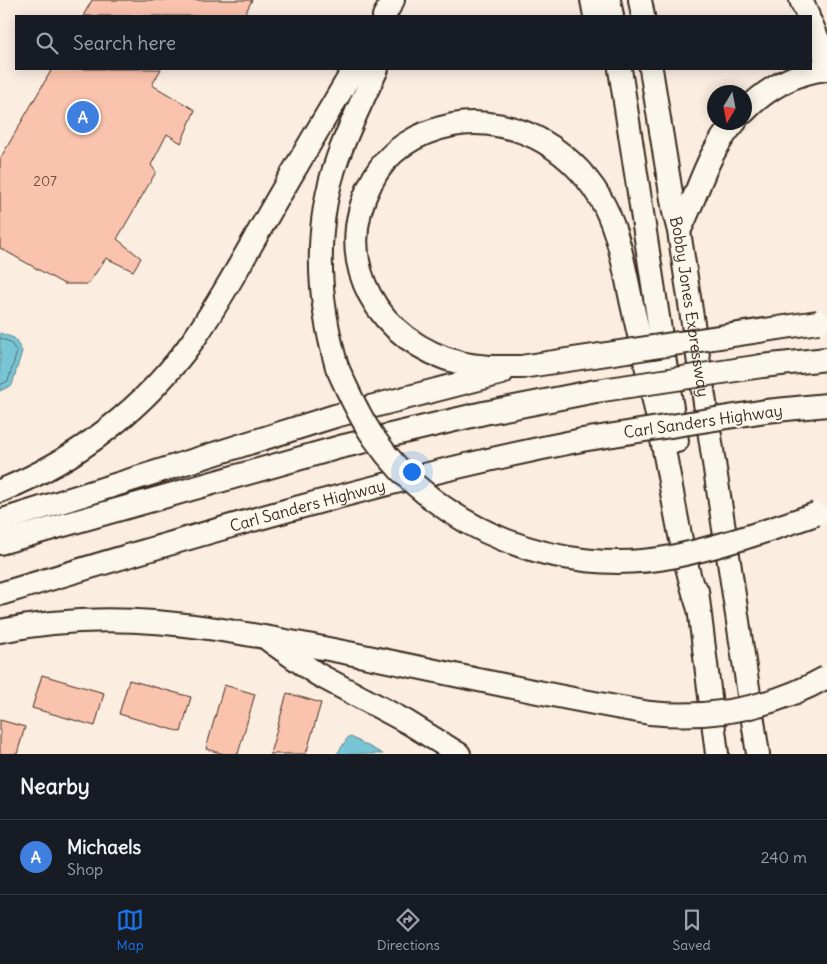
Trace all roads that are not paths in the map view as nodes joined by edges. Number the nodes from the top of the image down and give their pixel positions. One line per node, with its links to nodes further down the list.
1 (393, 0): 8 (highway)
2 (403, 0): 9 (highway)
3 (592, 0): 10 (highway)
4 (609, 0): 11 (highway)
5 (640, 0): 12 (highway)
6 (645, 0): 13 (highway)
7 (801, 0): 14 (highway)
8 (385, 15)
9 (399, 15)
10 (595, 15)
11 (612, 15)
12 (644, 15)
13 (644, 15)
14 (808, 15)
15 (812, 25): 16 (highway)
16 (827, 62)
17 (827, 69): 24 (highway)
18 (353, 70): 33 (highway)
19 (376, 70): 34 (highway, bridge)
20 (605, 70): 27 (highway)
21 (620, 70): 27 (highway, Bobby Jones Expressway)
22 (651, 70): 28 (highway, Bobby Jones Expressway)
23 (811, 70): 25 (highway)
24 (812, 70)
25 (752, 104)
26 (728, 130): 28 (highway)
27 (636, 175): 38 (highway, Bobby Jones Expressway)
28 (679, 231): 44 (highway, Bobby Jones Expressway)
29 (824, 322): 31 (highway, bridge)
30 (827, 358): 36 (highway, bridge)
31 (521, 367): 35 (highway); 38 (highway)
32 (827, 405): 37 (highway, Carl Sanders Highway, bridge)
33 (0, 492)
34 (822, 513)
35 (0, 521)
36 (0, 543)
37 (0, 594)
38 (698, 606): 43 (highway, Bobby Jones Expressway)
39 (0, 631): 40 (highway)
40 (265, 637): 41 (highway, bridge); 42 (highway)
41 (827, 677)
42 (459, 754)
43 (717, 754)
44 (758, 754)

